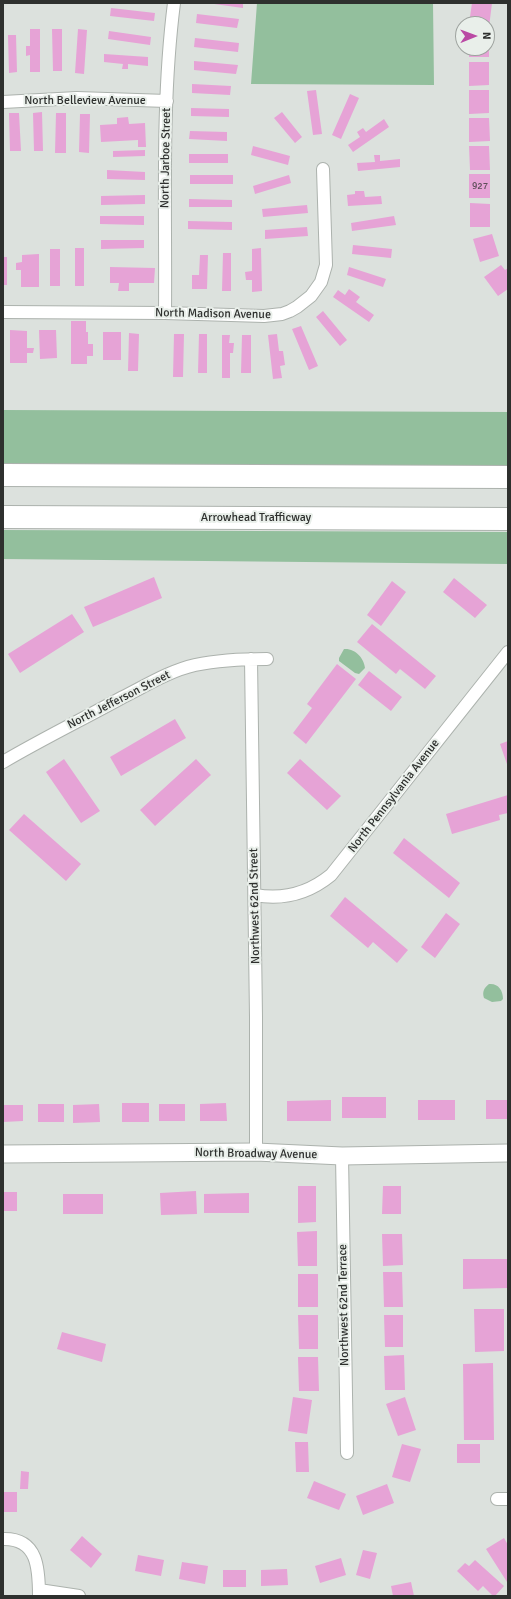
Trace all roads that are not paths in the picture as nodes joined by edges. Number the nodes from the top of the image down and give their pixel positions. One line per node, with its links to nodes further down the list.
1 (174, 3): 2 (street, North Jarboe Street)
2 (167, 101): 3 (street, North Belleview Avenue); 6 (street, North Jarboe Street)
3 (3, 102)
4 (323, 169): 6 (street, North Madison Avenue)
5 (3, 312): 6 (street, North Madison Avenue)
6 (165, 313)
7 (3, 475): 8 (highway)
8 (508, 477)
9 (3, 517): 10 (highway, Arrowhead Trafficway)
10 (508, 519)
11 (508, 652): 15 (street, North Pennsylvania Avenue)
12 (251, 659): 13 (street, North Jefferson Street); 14 (street, North Jefferson Street); 15 (street, Northwest 62nd Street)
13 (267, 659)
14 (3, 762)
15 (255, 895): 16 (street, Northwest 62nd Street)
16 (256, 1152): 18 (street, North Broadway Avenue); 19 (street, North Broadway Avenue)
17 (508, 1153): 19 (street, North Broadway Avenue)
18 (3, 1154)
19 (342, 1156): 20 (street, Northwest 62nd Terrace)
20 (347, 1453)
21 (3, 1539): 22 (street)
22 (39, 1593): 23 (street)
23 (79, 1596)

